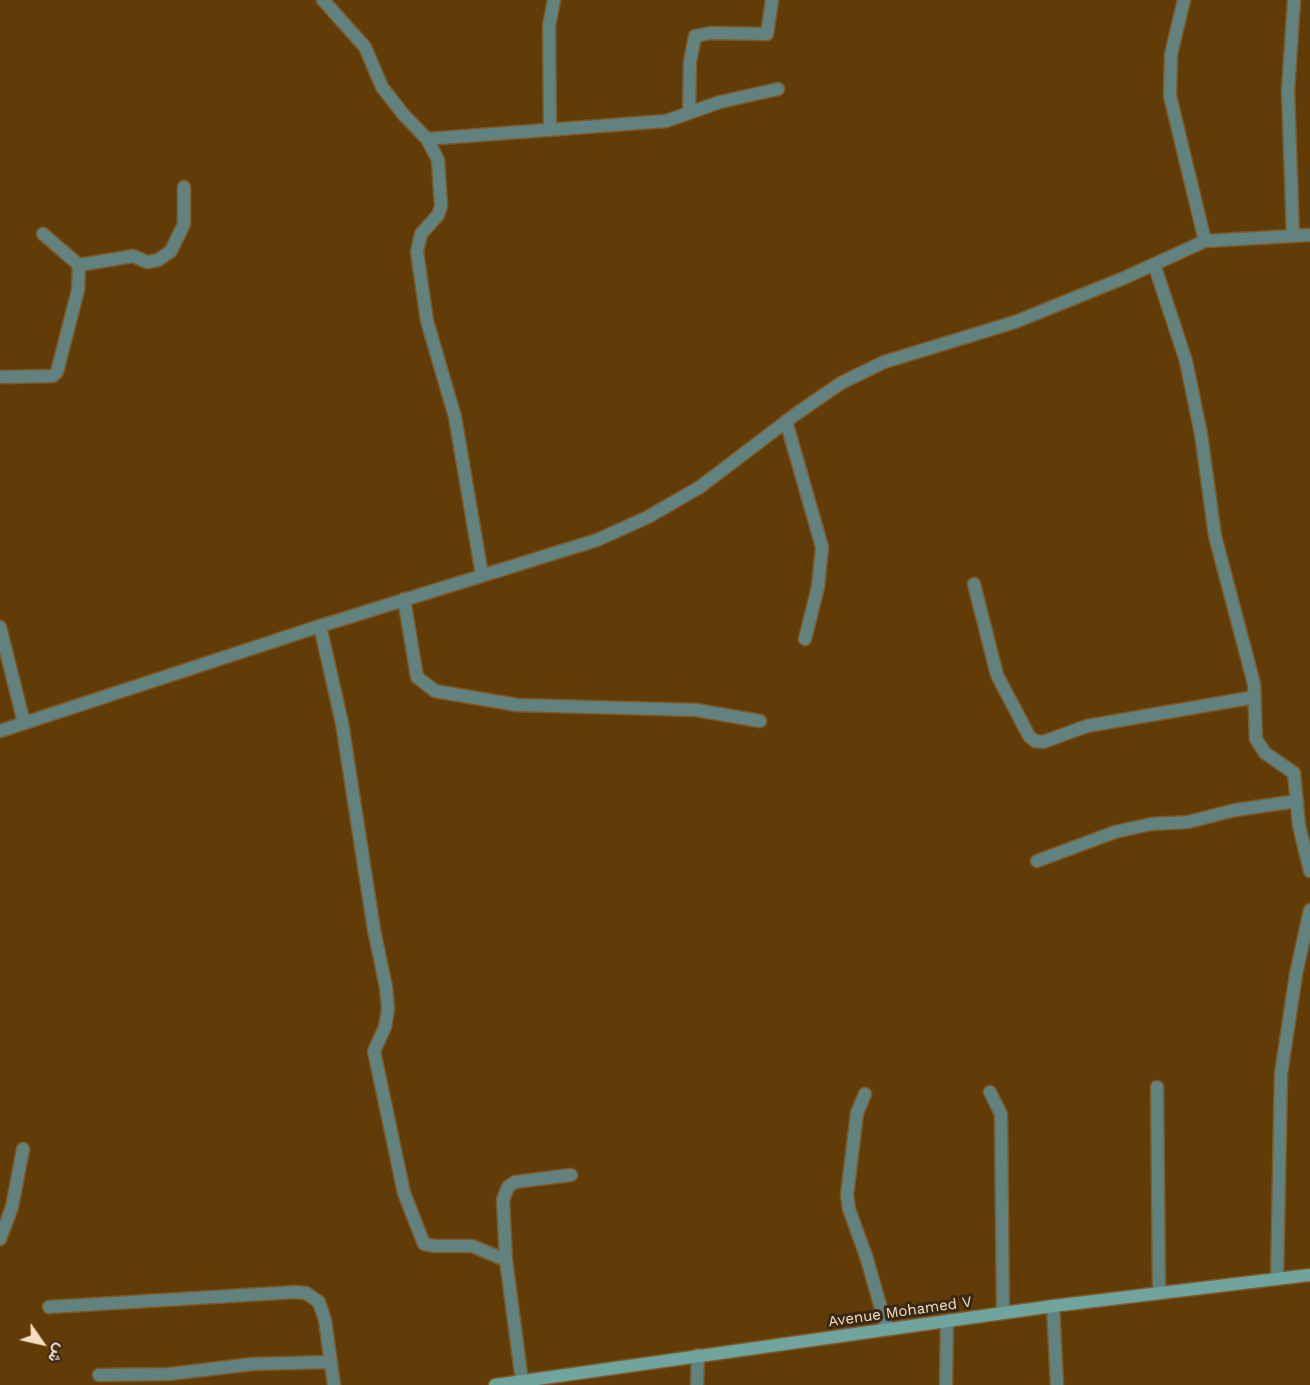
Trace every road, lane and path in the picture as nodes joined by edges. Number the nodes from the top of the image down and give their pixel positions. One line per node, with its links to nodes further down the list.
1 (323, 0): 9 (street)
2 (554, 0): 8 (street)
3 (772, 0): 7 (street)
4 (1184, 0): 14 (street)
5 (1294, 0): 13 (street)
6 (778, 89): 7 (street)
7 (689, 113): 8 (street)
8 (550, 130): 9 (street)
9 (427, 139): 19 (street)
10 (184, 187): 16 (street)
11 (43, 234): 16 (street)
12 (1310, 235): 13 (street)
13 (1293, 236): 14 (street)
14 (1204, 241): 15 (street)
15 (1154, 264): 18 (street); 25 (street)
16 (79, 265): 17 (street)
17 (0, 377)
18 (786, 421): 19 (street); 24 (street)
19 (482, 575): 21 (street)
20 (974, 584): 25 (street)
21 (404, 599): 22 (street); 26 (street)
22 (320, 626): 27 (street); 40 (street)
23 (0, 627): 27 (street)
24 (805, 639)
25 (1255, 697): 29 (street)
26 (760, 721)
27 (24, 723): 28 (street)
28 (0, 731)
29 (1297, 801): 30 (street); 31 (street)
30 (1037, 861)
31 (1310, 871)
32 (1310, 910): 33 (street)
33 (1307, 943): 42 (street)
34 (1157, 1086): 43 (street)
35 (990, 1092): 46 (street)
36 (865, 1094): 48 (street)
37 (23, 1149): 39 (street)
38 (571, 1175): 40 (street)
39 (0, 1239)
40 (506, 1260): 52 (street)
41 (1310, 1275): 42 (main road, Avenue Mohamed V)
42 (1277, 1278): 43 (main road, Avenue Mohamed V)
43 (1159, 1293): 44 (main road, Avenue Mohamed V)
44 (1053, 1306): 46 (main road, Avenue Mohamed V); 57 (street)
45 (49, 1307): 50 (street)
46 (1003, 1313): 47 (main road, Avenue Mohamed V)
47 (947, 1321): 48 (main road, Avenue Mohamed V); 56 (street)
48 (887, 1329): 49 (main road, Avenue Mohamed V)
49 (698, 1355): 52 (main road, Avenue Mohamed V); 55 (street)
50 (331, 1362): 51 (street); 53 (street)
51 (99, 1375)
52 (522, 1381): 54 (main road, Avenue Mohamed V)
53 (334, 1385)
54 (495, 1385)
55 (697, 1385)
56 (946, 1385)
57 (1057, 1385)

